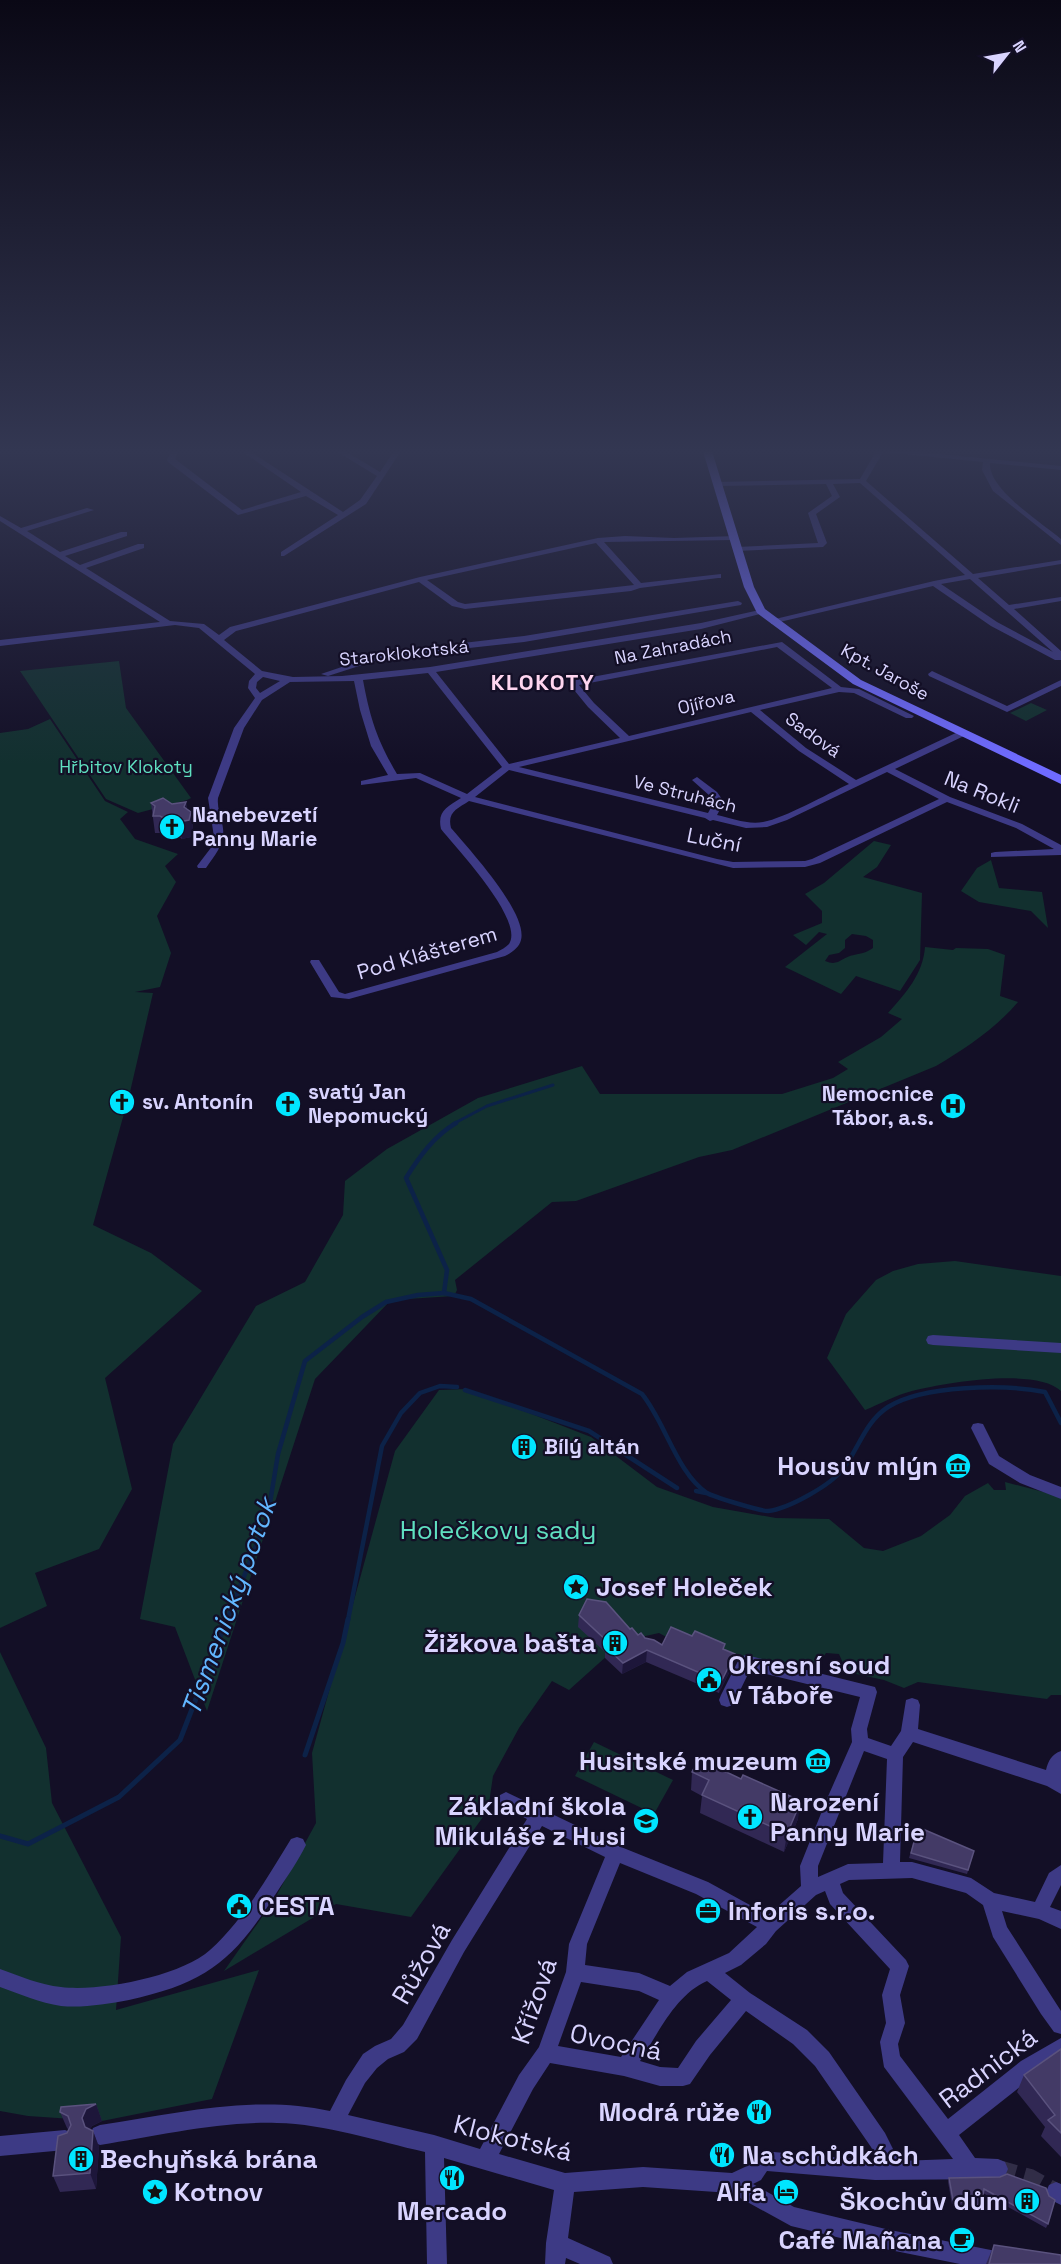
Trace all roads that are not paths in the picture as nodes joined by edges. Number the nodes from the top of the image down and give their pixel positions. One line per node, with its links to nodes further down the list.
1 (63, 554): 7 (street)
2 (119, 554): 9 (street)
3 (536, 554): 12 (street)
4 (610, 554): 14 (street)
5 (739, 554): 19 (street, Kpt. Jaroše)
6 (947, 554): 11 (street)
7 (59, 555): 9 (street)
8 (1061, 562): 11 (street)
9 (79, 568): 21 (street)
10 (718, 576): 14 (street)
11 (973, 576): 13 (street); 17 (street)
12 (420, 579): 14 (street); 25 (street)
13 (934, 583): 20 (street); 28 (street)
14 (639, 586)
15 (1061, 599): 17 (street)
16 (738, 603): 18 (street, Staroklokotská)
17 (1008, 608): 28 (street)
18 (700, 611): 22 (street); 23 (street, Staroklokotská)
19 (761, 611): 20 (street, Kpt. Jaroše); 22 (street, Staroklokotská)
20 (774, 622): 41 (street, Kpt. Jaroše)
21 (167, 623): 25 (street); 26 (street)
22 (712, 624): 24 (street, Staroklokotská)
23 (614, 625): 24 (street); 27 (street, Staroklokotská)
24 (625, 639): 29 (street, Staroklokotská)
25 (220, 640): 31 (street)
26 (0, 643)
27 (492, 643): 29 (street, Staroklokotská); 35 (street, Staroklokotská)
28 (1061, 657)
29 (502, 658): 30 (street, Staroklokotská)
30 (430, 669): 33 (street, Staroklokotská); 43 (street)
31 (261, 674): 34 (street, Staroklokotská); 38 (street)
32 (932, 674): 36 (street)
33 (358, 677): 35 (street, Staroklokotská); 45 (street)
34 (289, 679): 35 (street, Staroklokotská); 38 (street)
35 (310, 680)
36 (1061, 683)
37 (839, 689): 39 (street, Ojířova); 40 (street, Ojířova); 42 (street, Na Zahradách)
38 (259, 698): 55 (street)
39 (753, 709): 42 (street, Ojířova); 49 (street, Sadová)
40 (909, 716)
41 (963, 733): 44 (street, Ve Struhách); 47 (street, Kpt. Jaroše)
42 (626, 738): 43 (street, Ojířova)
43 (507, 767): 50 (street, Pod Klášterem); 52 (street, Ve Struhách)
44 (888, 769): 49 (street, Ve Struhách); 51 (street, Na Rokli)
45 (394, 777): 48 (street, Luční); 50 (street, Luční)
46 (697, 780): 52 (street)
47 (1061, 780)
48 (364, 783)
49 (856, 784): 52 (street, Ve Struhách)
50 (468, 798): 51 (street, Luční); 56 (street, Pod Klášterem)
51 (947, 799): 53 (street, Na Rokli)
52 (710, 818)
53 (1061, 850): 54 (street)
54 (995, 855)
55 (202, 866)
56 (315, 962)
57 (933, 1340): 58 (street)
58 (1061, 1348)
59 (978, 1428): 60 (street)
60 (1061, 1493)
61 (727, 1700): 64 (street)
62 (912, 1705): 63 (street)
63 (909, 1733): 65 (street); 67 (street)
64 (860, 1742): 65 (street); 75 (street)
65 (895, 1755): 72 (street)
66 (1061, 1758): 67 (street)
67 (1056, 1783)
68 (506, 1800): 69 (street)
69 (539, 1815): 71 (street); 89 (street, Růžová)
70 (297, 1845): 82 (street)
71 (615, 1853): 79 (street); 80 (street, Křížová)
72 (891, 1871): 74 (street); 76 (street)
73 (1061, 1873): 77 (street)
74 (830, 1880): 75 (street); 90 (street)
75 (810, 1889): 79 (street)
76 (990, 1900): 77 (street); 85 (street)
77 (1039, 1911): 78 (street)
78 (1061, 1920)
79 (775, 1921): 81 (street)
80 (575, 1972): 83 (street); 87 (street, Křížová)
81 (710, 1972): 83 (street); 84 (street)
82 (0, 1978)
83 (672, 1996): 88 (street)
84 (744, 2000): 88 (street, Ovocná); 98 (street)
85 (1061, 2025)
86 (1061, 2047): 90 (street, Radnická)
87 (546, 2053): 88 (street, Ovocná); 95 (street, Křížová)
88 (625, 2067)
89 (335, 2122): 91 (street, Klokotská); 93 (street, Klokotská)
90 (946, 2133): 96 (street)
91 (100, 2135)
92 (65, 2140): 94 (street)
93 (434, 2145): 95 (street, Klokotská); 102 (street)
94 (0, 2146)
95 (486, 2160): 99 (street, Klokotská)
96 (969, 2166): 97 (street); 98 (street)
97 (998, 2169)
98 (893, 2171): 100 (street)
99 (565, 2183): 100 (street, Klokotská); 101 (street)
100 (733, 2183): 105 (street, Klokotská)
101 (556, 2243): 103 (street); 104 (street)
102 (437, 2264)
103 (555, 2264)
104 (603, 2264)
105 (1011, 2264)

